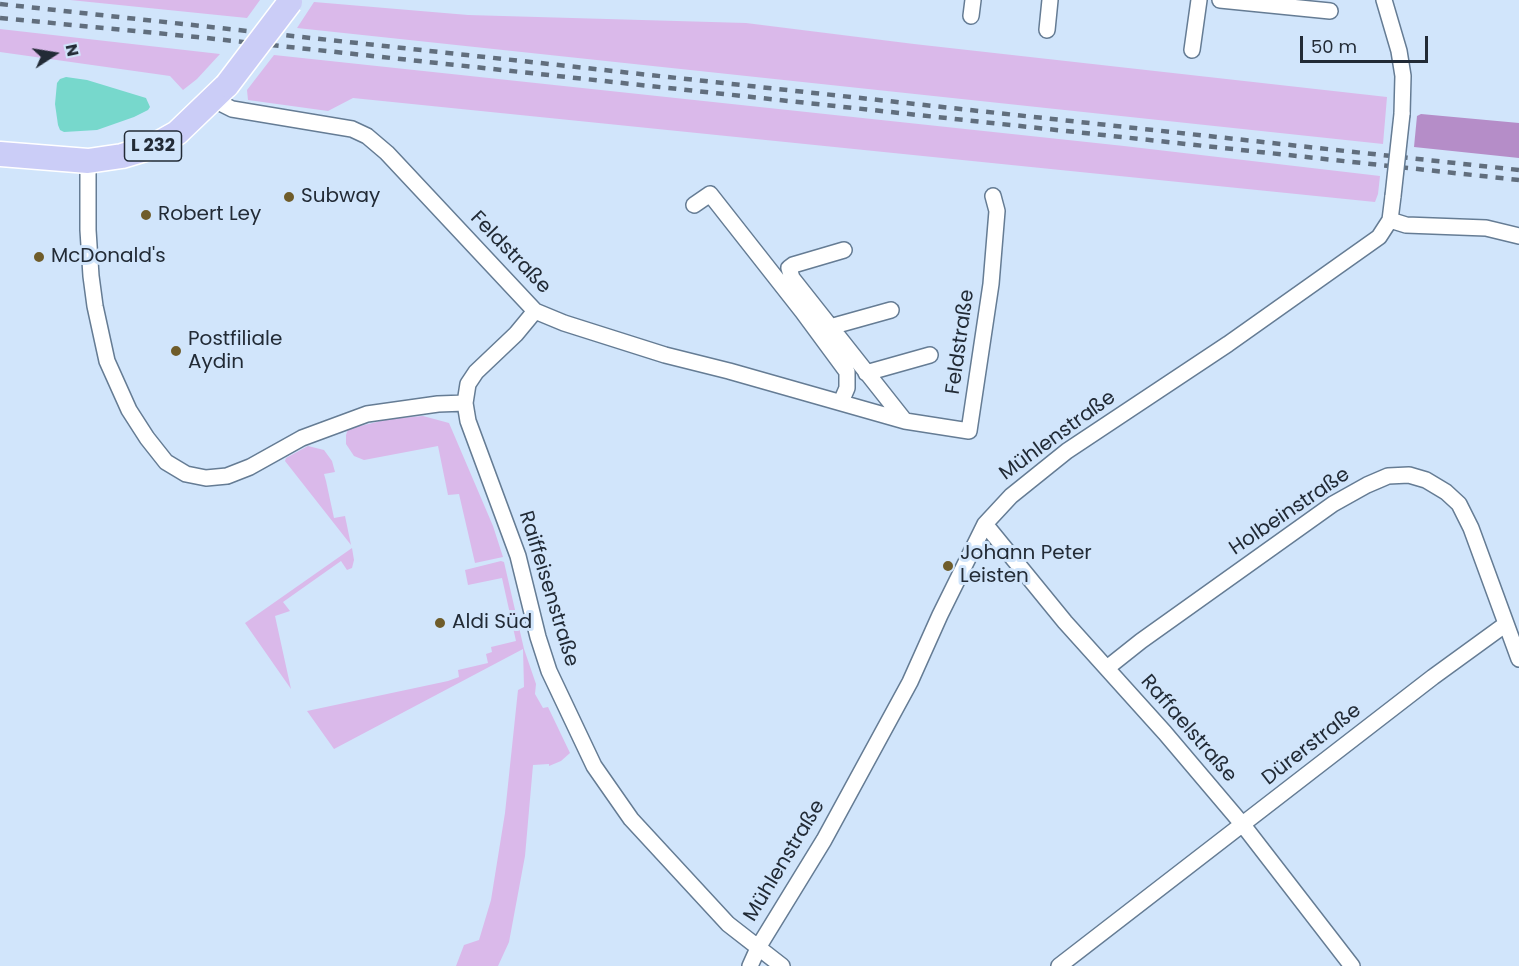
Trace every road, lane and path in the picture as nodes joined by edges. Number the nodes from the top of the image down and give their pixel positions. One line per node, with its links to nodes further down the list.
1 (973, 0): 8 (street)
2 (1050, 0): 9 (street)
3 (1199, 0): 10 (street)
4 (1220, 0): 7 (street)
5 (1384, 0): 16 (street, bridge)
6 (291, 1): 11 (main road, L 232, bridge)
7 (1330, 11)
8 (971, 16)
9 (1047, 30)
10 (1192, 50)
11 (220, 92): 13 (main road, L 232); 20 (street, Feldstraße)
12 (0, 154): 13 (main road, L 232)
13 (88, 161): 25 (street)
14 (993, 196): 26 (street, Feldstraße)
15 (694, 206): 24 (street)
16 (1390, 220): 17 (street); 27 (street, Mühlenstraße)
17 (1519, 236)
18 (844, 250): 21 (street)
19 (891, 310): 21 (street)
20 (535, 311): 24 (street, Feldstraße); 25 (street)
21 (830, 327): 23 (street)
22 (930, 355): 23 (street, Feldstraße)
23 (866, 373): 26 (street)
24 (841, 402): 26 (street, Feldstraße)
25 (465, 403): 32 (street, Raiffeisenstraße)
26 (905, 422)
27 (985, 524): 30 (street, Raffaelstraße); 32 (street, Mühlenstraße)
28 (1506, 624): 29 (street, Holbeinstraße); 30 (street, Holbeinstraße); 31 (street, Dürerstraße)
29 (1519, 659)
30 (1107, 668): 31 (street, Raffaelstraße)
31 (1243, 825): 35 (street, Dürerstraße); 36 (street, Raffaelstraße)
32 (759, 946): 33 (street, Mühlenstraße); 34 (street, Raiffeisenstraße)
33 (750, 966)
34 (782, 966)
35 (1059, 966)
36 (1352, 966)

